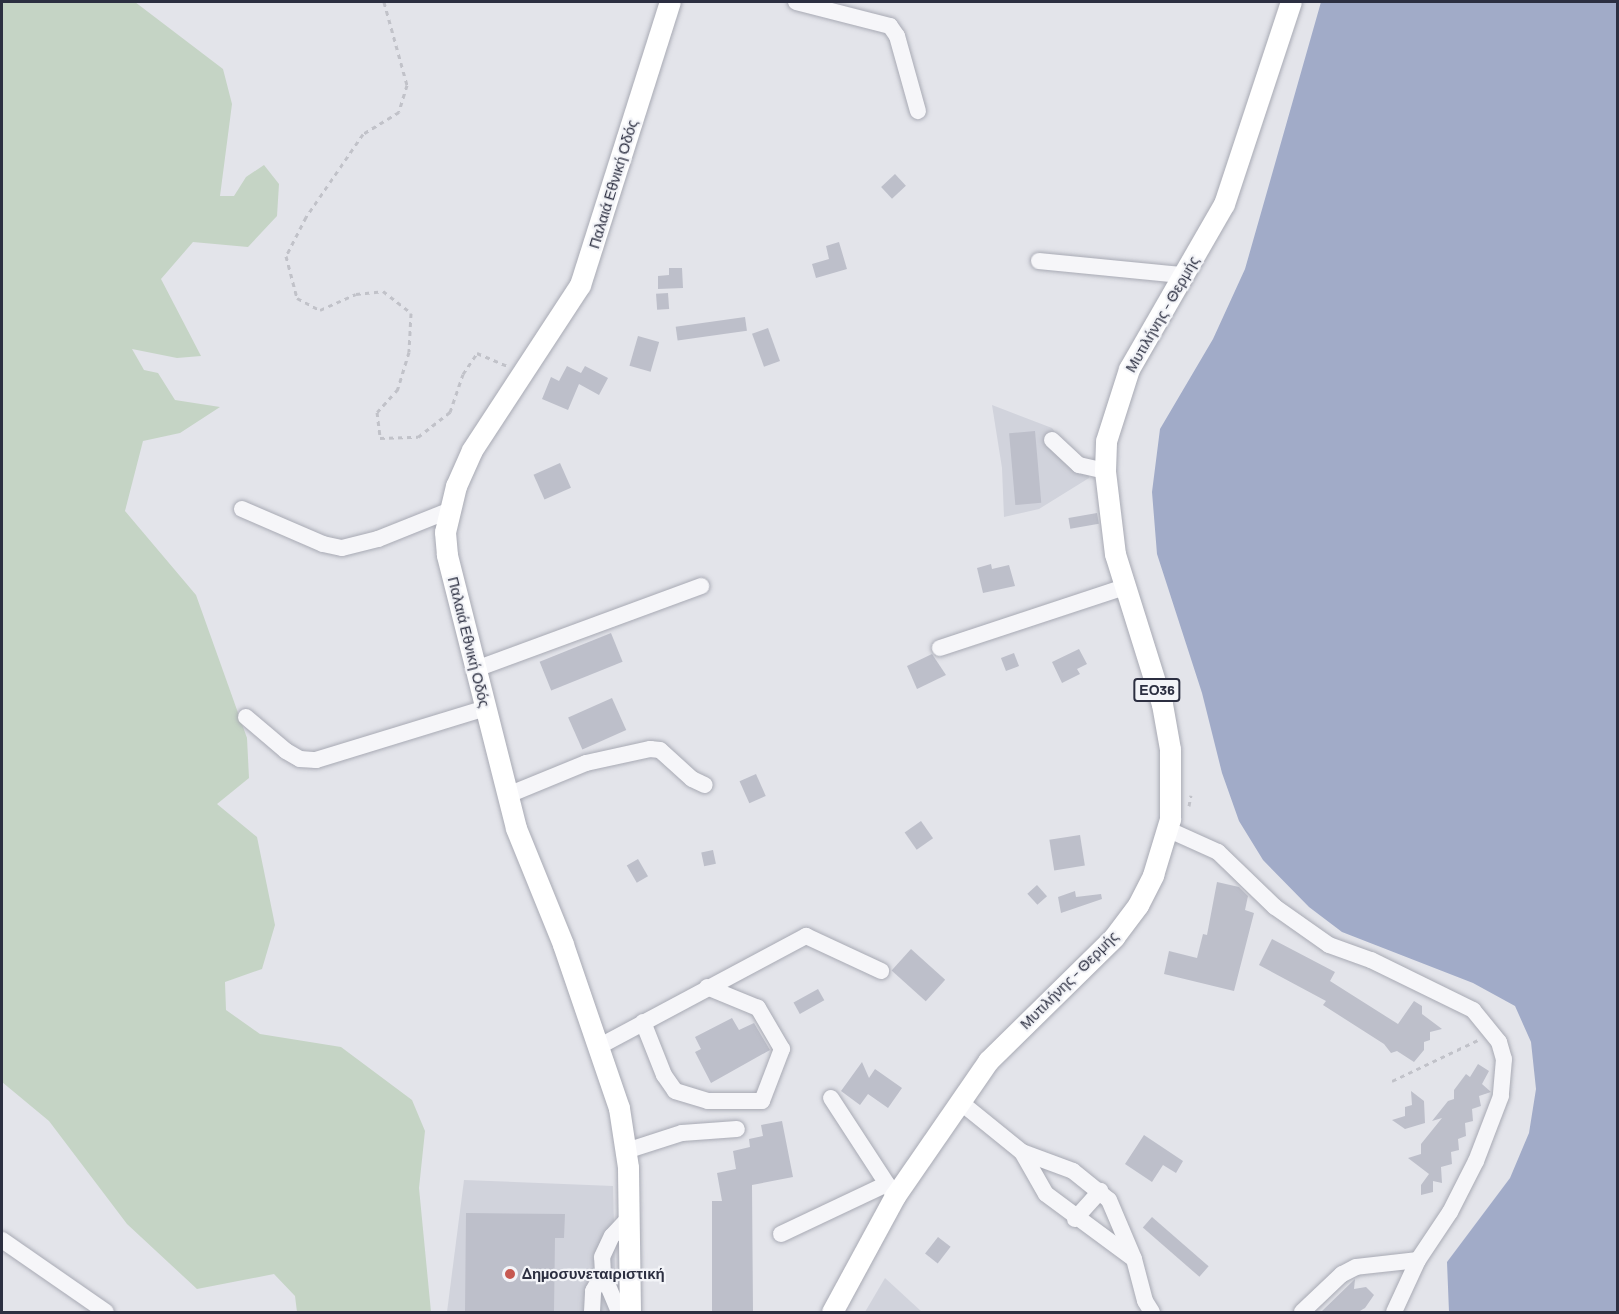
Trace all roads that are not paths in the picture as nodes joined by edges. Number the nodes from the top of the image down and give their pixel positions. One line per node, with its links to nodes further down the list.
1 (670, 2): 10 (main road, Παλαιά Εθνική Οδός)
2 (796, 2): 4 (street)
3 (1291, 2): 6 (main road, Μυτιλήνης - Θερμής / ΕΟ36)
4 (918, 111)
5 (1039, 261): 6 (street)
6 (1183, 275): 8 (main road, Μυτιλήνης - Θερμής / ΕΟ36)
7 (1052, 440): 8 (street)
8 (1105, 471): 12 (main road, Μυτιλήνης - Θερμής / ΕΟ36)
9 (242, 509): 10 (street)
10 (448, 511): 14 (main road, Παλαιά Εθνική Οδός)
11 (701, 586): 14 (street)
12 (1124, 587): 13 (street); 19 (main road, Μυτιλήνης - Θερμής / ΕΟ36)
13 (940, 648)
14 (476, 669): 15 (main road, Παλαιά Εθνική Οδός)
15 (486, 708): 16 (street); 18 (main road, Παλαιά Εθνική Οδός)
16 (246, 717)
17 (705, 785): 18 (street)
18 (508, 795): 23 (main road, Παλαιά Εθνική Οδός)
19 (1167, 830): 25 (main road, Μυτιλήνης - Θερμής / ΕΟ36); 36 (street)
20 (881, 971): 21 (street)
21 (707, 987): 22 (street); 22 (street)
22 (643, 1022): 23 (street)
23 (600, 1046): 27 (main road, Παλαιά Εθνική Οδός)
24 (831, 1098): 29 (street)
25 (959, 1101): 28 (street); 29 (main road, Μυτιλήνης - Θερμής / ΕΟ36)
26 (738, 1129): 27 (street)
27 (626, 1151): 31 (main road, Παλαιά Εθνική Οδός)
28 (1022, 1152): 30 (street); 32 (street)
29 (891, 1190): 33 (street); 43 (main road, Μυτιλήνης - Θερμής / ΕΟ36)
30 (1100, 1191): 32 (street); 35 (street)
31 (629, 1218): 37 (street); 42 (main road, Παλαιά Εθνική Οδός)
32 (1076, 1220): 35 (street)
33 (782, 1234)
34 (2, 1240): 39 (street)
35 (1134, 1259): 44 (street)
36 (1418, 1260): 38 (street); 45 (street)
37 (603, 1274): 40 (street); 41 (street)
38 (1400, 1309)
39 (106, 1312)
40 (592, 1312)
41 (619, 1312)
42 (630, 1312)
43 (832, 1312)
44 (1152, 1312)
45 (1302, 1312)

